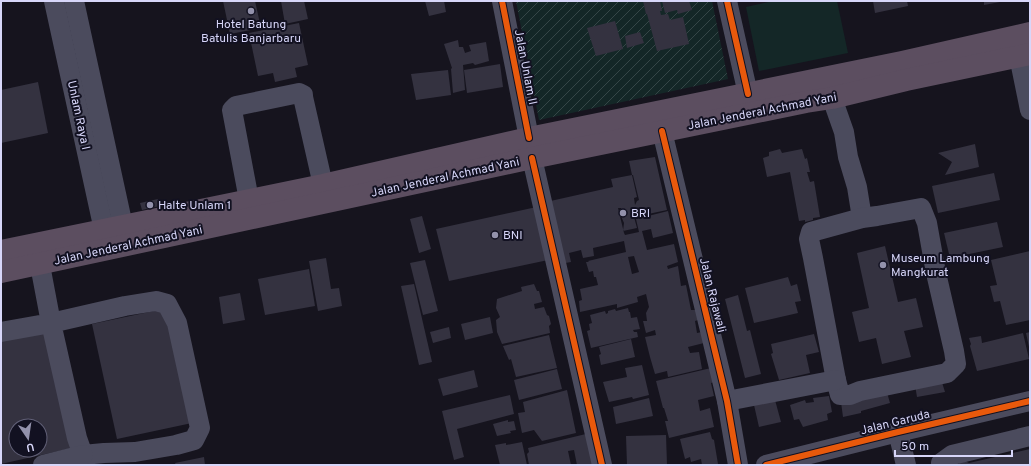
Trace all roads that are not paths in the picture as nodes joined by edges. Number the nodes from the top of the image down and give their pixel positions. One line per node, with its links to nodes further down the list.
1 (54, 1): 10 (street, Unlam Raya I)
2 (74, 1): 10 (street, Unlam Raya I)
3 (502, 1): 14 (street, Jalan Unlam II)
4 (727, 1): 9 (street)
5 (1030, 33): 7 (highway, Jalan Jenderal Achmad Yani)
6 (1024, 55): 7 (highway, Jalan Jenderal Achmad Yani); 12 (street)
7 (904, 71): 8 (highway, Jalan Jenderal Achmad Yani); 11 (highway, Jalan Jenderal Achmad Yani)
8 (804, 93): 9 (highway, Jalan Jenderal Achmad Yani); 11 (highway, Jalan Jenderal Achmad Yani); 13 (highway, Jalan Jenderal Achmad Yani)
9 (748, 94): 14 (highway, Jalan Jenderal Achmad Yani)
10 (84, 96): 18 (street, Unlam Raya I)
11 (832, 98): 17 (street)
12 (1030, 110)
13 (662, 131): 14 (highway, Jalan Jenderal Achmad Yani); 25 (street, Jalan Rajawali)
14 (530, 148): 15 (highway, Jalan Jenderal Achmad Yani); 20 (highway, Jalan Jenderal Achmad Yani); 31 (street, Jalan Unlam II)
15 (323, 186): 16 (highway, Jalan Jenderal Achmad Yani); 16 (street)
16 (249, 200): 18 (highway, Jalan Jenderal Achmad Yani)
17 (862, 218): 24 (street); 24 (street)
18 (113, 228): 19 (highway, Jalan Jenderal Achmad Yani)
19 (1, 251)
20 (40, 265): 21 (highway, Jalan Jenderal Achmad Yani); 22 (street)
21 (1, 272)
22 (51, 323): 23 (street); 29 (street); 29 (street)
23 (1, 332)
24 (836, 380): 25 (street)
25 (727, 402): 32 (street, Jalan Rajawali)
26 (1030, 402): 27 (street, Jalan Garuda)
27 (898, 432): 33 (street, Jalan Garuda); 34 (street)
28 (1030, 436): 35 (street)
29 (83, 455): 30 (street)
30 (43, 465)
31 (602, 465)
32 (738, 465)
33 (766, 465)
34 (906, 465)
35 (942, 465)

